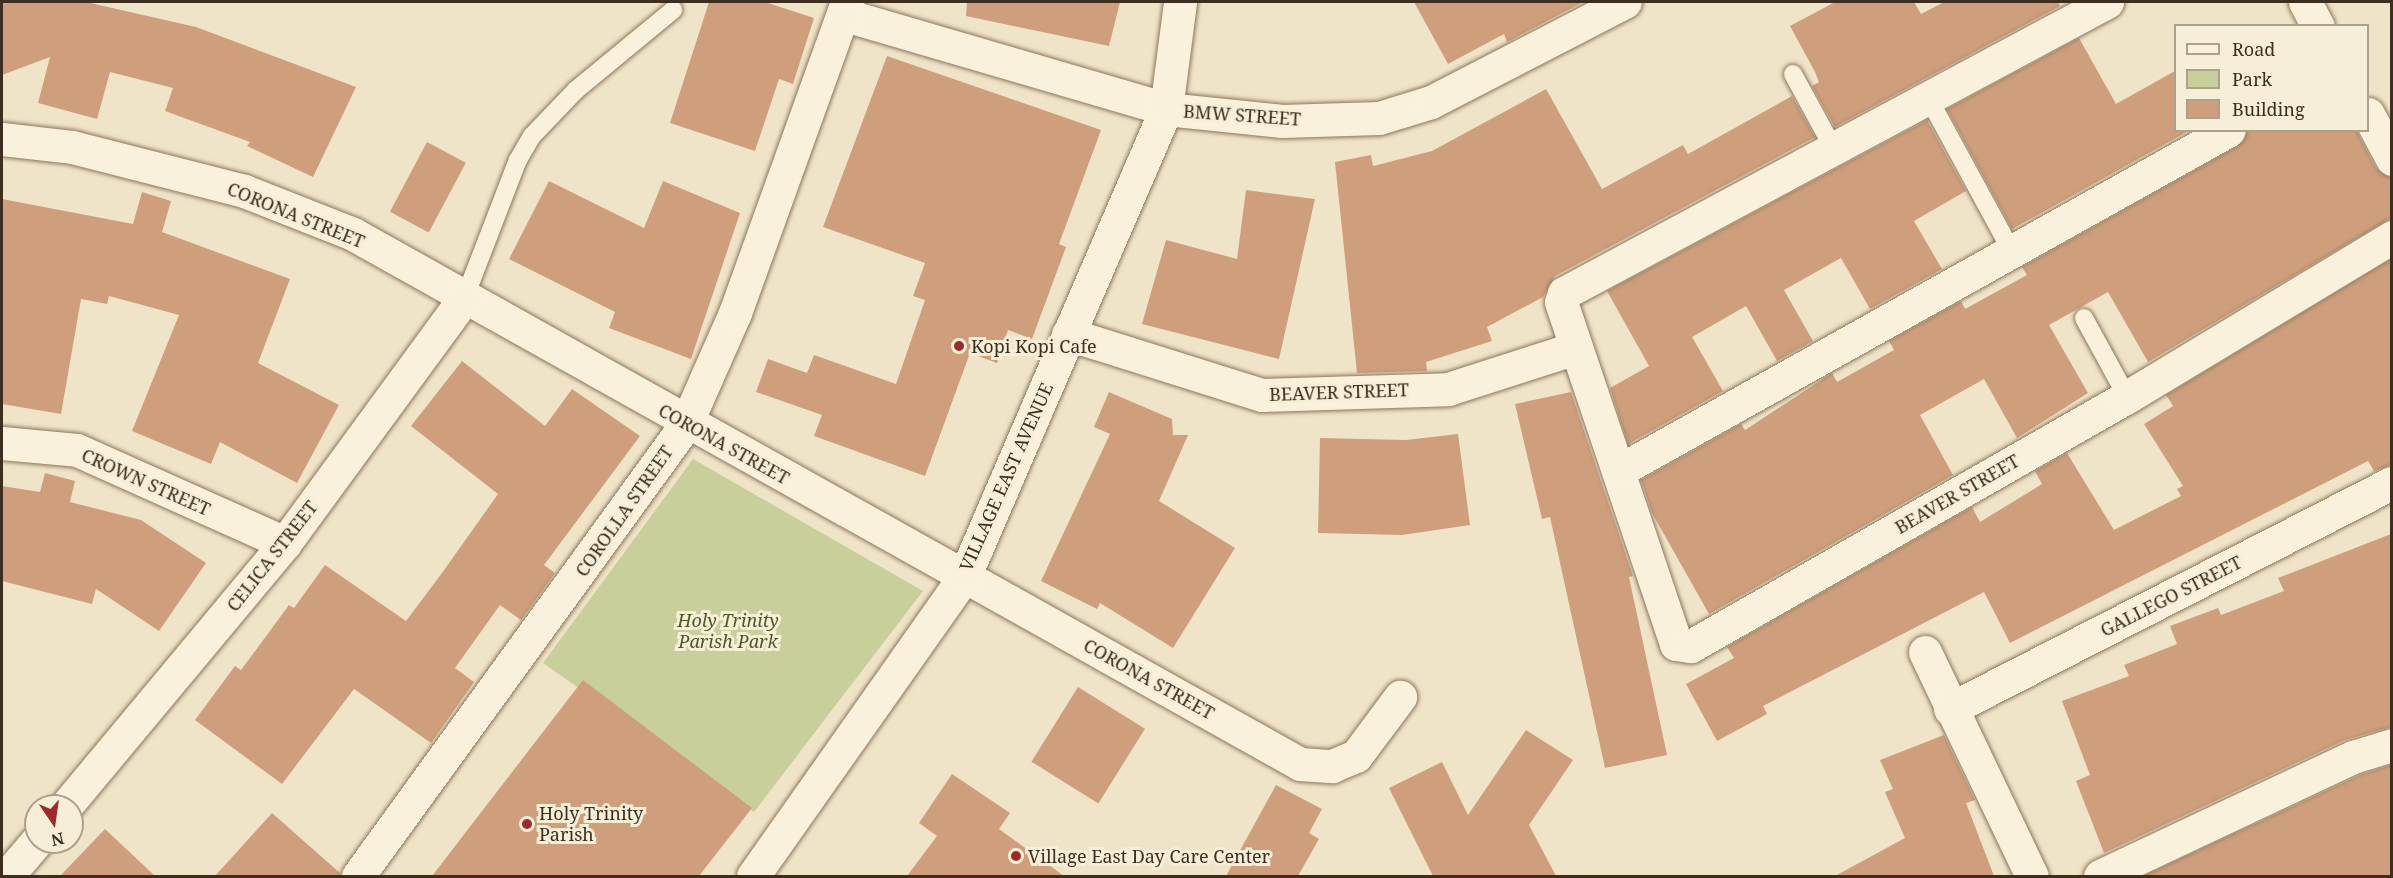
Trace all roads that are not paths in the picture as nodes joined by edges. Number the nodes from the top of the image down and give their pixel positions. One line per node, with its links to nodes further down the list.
1 (1180, 2): 10 (street, VILLAGE EAST AVENUE)
2 (1626, 2): 10 (street, BMW STREET)
3 (2107, 2): 9 (street, BEAVER STREET)
4 (2305, 2): 7 (street)
5 (846, 8): 10 (street, BMW STREET); 23 (street, COROLLA STREET)
6 (673, 10): 18 (lane)
7 (2317, 24)
8 (1793, 74): 14 (lane)
9 (1929, 99): 14 (street, BEAVER STREET); 17 (lane)
10 (1167, 109): 20 (street, VILLAGE EAST AVENUE)
11 (2369, 118): 15 (street)
12 (2226, 132): 17 (street)
13 (2, 139): 18 (street, CORONA STREET)
14 (1835, 151): 21 (street, BEAVER STREET)
15 (2391, 159)
16 (2391, 237): 22 (street, BEAVER STREET)
17 (2013, 254): 25 (street)
18 (465, 297): 23 (street, CORONA STREET); 27 (street, CELICA STREET)
19 (2084, 318): 22 (lane)
20 (1068, 334): 21 (street, BEAVER STREET); 28 (street, VILLAGE EAST AVENUE)
21 (1576, 348): 25 (street, BEAVER STREET)
22 (2127, 397): 25 (street, BEAVER STREET)
23 (686, 424): 28 (street, CORONA STREET); 36 (street, COROLLA STREET)
24 (2, 443): 27 (street, CROWN STREET)
25 (1620, 470)
26 (2391, 483): 31 (street, GALLEGO STREET)
27 (285, 543): 33 (street, CELICA STREET)
28 (965, 575): 30 (street, CORONA STREET); 37 (street, VILLAGE EAST AVENUE)
29 (1925, 652): 31 (street)
30 (1400, 697)
31 (1950, 709): 38 (street)
32 (2391, 746): 39 (street)
33 (76, 794)
34 (26, 854): 35 (street)
35 (7, 876)
36 (358, 876)
37 (753, 876)
38 (2032, 876)
39 (2100, 876)

